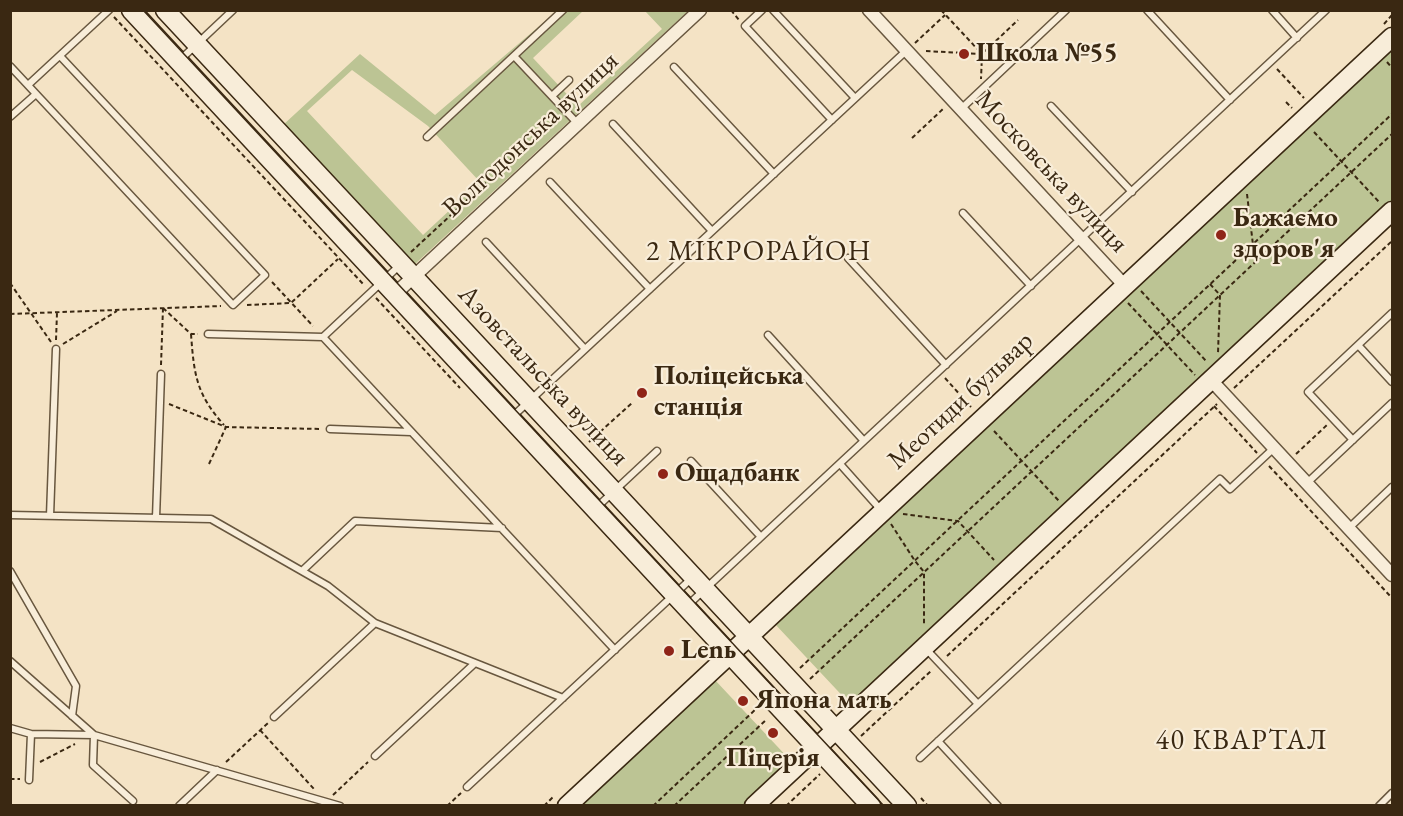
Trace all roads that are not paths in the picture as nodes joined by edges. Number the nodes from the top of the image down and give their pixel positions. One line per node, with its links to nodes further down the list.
1 (131, 10): 13 (street, Азовстальська вулиця)
2 (233, 10): 16 (lane)
3 (563, 10): 19 (lane)
4 (700, 10): 33 (street, Волгодонська вулиця)
5 (762, 10): 32 (lane)
6 (773, 10): 27 (lane)
7 (869, 10): 17 (street, Московська вулиця)
8 (1066, 10): 29 (lane)
9 (1147, 10): 28 (lane)
10 (1272, 10): 15 (lane)
11 (1326, 10): 15 (lane)
12 (109, 11): 18 (lane)
13 (168, 24): 16 (street, Азовстальська вулиця); 20 (street, Азовстальська вулиця)
14 (1392, 37): 47 (street, Меотиди бульвар)
15 (1297, 38): 28 (lane)
16 (197, 45): 20 (lane); 45 (street, Азовстальська вулиця)
17 (906, 51): 27 (lane); 29 (street, Московська вулиця)
18 (60, 56): 24 (lane); 25 (lane)
19 (514, 56): 26 (lane); 35 (lane)
20 (178, 62): 48 (street, Азовстальська вулиця)
21 (10, 66): 24 (lane)
22 (674, 67): 36 (lane)
23 (569, 80): 26 (lane)
24 (28, 85): 25 (lane)
25 (36, 93): 31 (lane)
26 (552, 96): 33 (lane)
27 (855, 99): 32 (lane)
28 (1230, 100): 38 (lane)
29 (957, 105): 42 (street, Московська вулиця)
30 (1052, 106): 38 (lane)
31 (10, 117)
32 (832, 120): 36 (lane)
33 (578, 124): 45 (street, Волгодонська вулиця)
34 (613, 124): 41 (lane)
35 (427, 137)
36 (774, 174): 41 (lane)
37 (550, 182): 49 (lane)
38 (1132, 192): 42 (lane)
39 (1391, 212): 59 (street)
40 (963, 213): 46 (lane)
41 (712, 231): 49 (lane)
42 (1081, 239): 46 (lane); 47 (street, Московська вулиця)
43 (486, 242): 56 (lane)
44 (848, 258): 57 (lane)
45 (409, 264): 48 (street, Волгодонська вулиця); 48 (lane); 61 (street, Азовстальська вулиця)
46 (1030, 286): 57 (lane)
47 (1124, 286): 76 (street, Меотиди бульвар)
48 (381, 288): 53 (lane); 63 (street, Азовстальська вулиця)
49 (650, 289): 56 (lane)
50 (1392, 313): 54 (lane)
51 (208, 334): 53 (lane)
52 (768, 335): 67 (lane)
53 (323, 337): 65 (lane)
54 (1358, 345): 60 (lane); 66 (lane)
55 (56, 349): 78 (lane)
56 (585, 349): 61 (lane)
57 (946, 365): 67 (lane)
58 (161, 374): 79 (lane)
59 (1211, 380): 68 (street); 90 (street)
60 (1392, 382)
61 (529, 401): 63 (lane); 74 (street, Азовстальська вулиця)
62 (1392, 403): 66 (lane)
63 (510, 418): 75 (street, Азовстальська вулиця)
64 (330, 429): 65 (lane)
65 (411, 432): 80 (lane)
66 (1353, 440): 72 (lane)
67 (864, 441): 71 (lane)
68 (1275, 448): 72 (street); 96 (lane)
69 (657, 451): 74 (lane)
70 (691, 461): 82 (lane)
71 (840, 464): 76 (lane); 82 (lane)
72 (1307, 483): 81 (street)
73 (1392, 487): 81 (lane)
74 (614, 492): 75 (lane); 86 (street, Азовстальська вулиця)
75 (595, 509): 87 (street, Азовстальська вулиця)
76 (882, 512): 89 (street, Меотиди бульвар)
77 (10, 515): 78 (lane)
78 (50, 516): 79 (lane)
79 (156, 518): 84 (lane)
80 (502, 528): 84 (lane); 91 (lane)
81 (1349, 528): 85 (street)
82 (761, 537): 86 (lane)
83 (10, 571): 97 (lane)
84 (302, 571): 88 (lane)
85 (1392, 575)
86 (699, 583): 87 (lane); 87 (lane); 89 (street, Азовстальська вулиця)
87 (680, 601): 91 (lane); 92 (street, Азовстальська вулиця)
88 (375, 623): 94 (lane); 98 (lane)
89 (749, 636): 92 (street, Меотиди бульвар); 100 (street, Азовстальська вулиця)
90 (924, 647): 96 (lane); 100 (street)
91 (615, 650): 95 (lane)
92 (730, 654): 104 (street, Азовстальська вулиця); 115 (street, Меотиди бульвар)
93 (10, 661): 97 (lane)
94 (475, 663): 95 (lane); 105 (lane)
95 (563, 698): 109 (lane)
96 (978, 704): 103 (lane)
97 (72, 716): 102 (lane)
98 (274, 717)
99 (10, 728): 101 (lane)
100 (836, 729): 104 (street); 118 (street, Азовстальська вулиця)
101 (31, 734): 102 (lane); 108 (lane)
102 (94, 735): 107 (lane); 111 (lane)
103 (938, 741): 106 (lane); 119 (lane)
104 (816, 747): 116 (street); 117 (street, Азовстальська вулиця)
105 (375, 756)
106 (920, 758)
107 (217, 770): 112 (lane); 113 (lane)
108 (29, 780)
109 (467, 787)
110 (1392, 793): 120 (lane)
111 (134, 801)
112 (324, 803): 114 (lane)
113 (179, 806)
114 (340, 806)
115 (567, 806)
116 (754, 806)
117 (871, 806)
118 (907, 806)
119 (998, 806)
120 (1379, 806)

